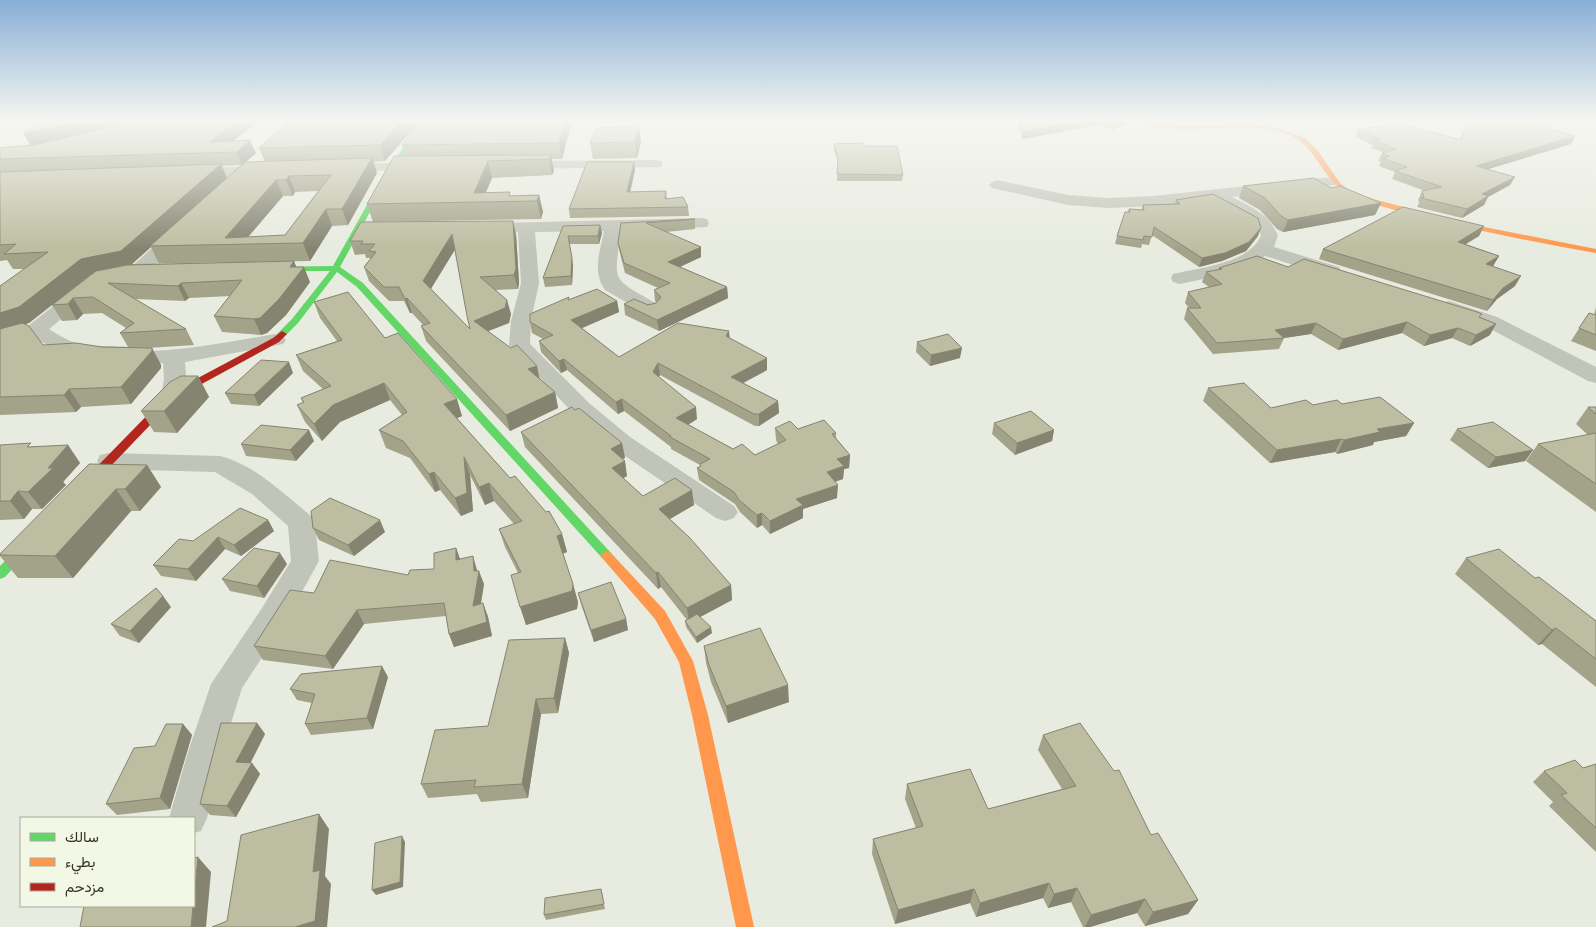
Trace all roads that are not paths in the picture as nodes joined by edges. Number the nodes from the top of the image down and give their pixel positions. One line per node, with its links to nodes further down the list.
1 (255, 164): 10 (street)
2 (393, 164): 7 (main road)
3 (618, 164): 5 (street)
4 (1324, 164): 12 (main road)
5 (509, 165)
6 (430, 166): 7 (street)
7 (391, 167): 8 (street); 22 (main road)
8 (324, 169)
9 (285, 170): 10 (street)
10 (247, 172): 11 (street); 14 (street)
11 (180, 174)
12 (1332, 182): 15 (street); 24 (main road)
13 (997, 185): 15 (street)
14 (225, 192)
15 (1214, 194): 23 (street)
16 (701, 223): 18 (street)
17 (188, 225): 27 (street)
18 (613, 226): 20 (street); 32 (street)
19 (496, 227): 20 (street)
20 (526, 227): 43 (street)
21 (376, 228): 22 (street)
22 (356, 229): 25 (main road)
23 (1264, 250): 29 (street); 30 (street)
24 (1596, 251)
25 (336, 268): 26 (main road); 34 (main road); 40 (main road)
26 (256, 270)
27 (136, 272): 28 (main road); 33 (street)
28 (156, 272)
29 (1348, 276)
30 (1180, 278)
31 (1432, 302): 37 (street)
32 (650, 308)
33 (35, 330): 35 (street); 36 (street)
34 (276, 340): 36 (street); 38 (main road)
35 (0, 342)
36 (174, 357): 38 (street)
37 (1596, 376)
38 (172, 396): 41 (main road)
39 (530, 433): 40 (street)
40 (505, 445): 47 (main road)
41 (109, 461): 42 (main road); 46 (street)
42 (75, 496)
43 (725, 512)
44 (41, 532): 45 (main road)
45 (0, 574)
46 (188, 817)
47 (745, 927)

